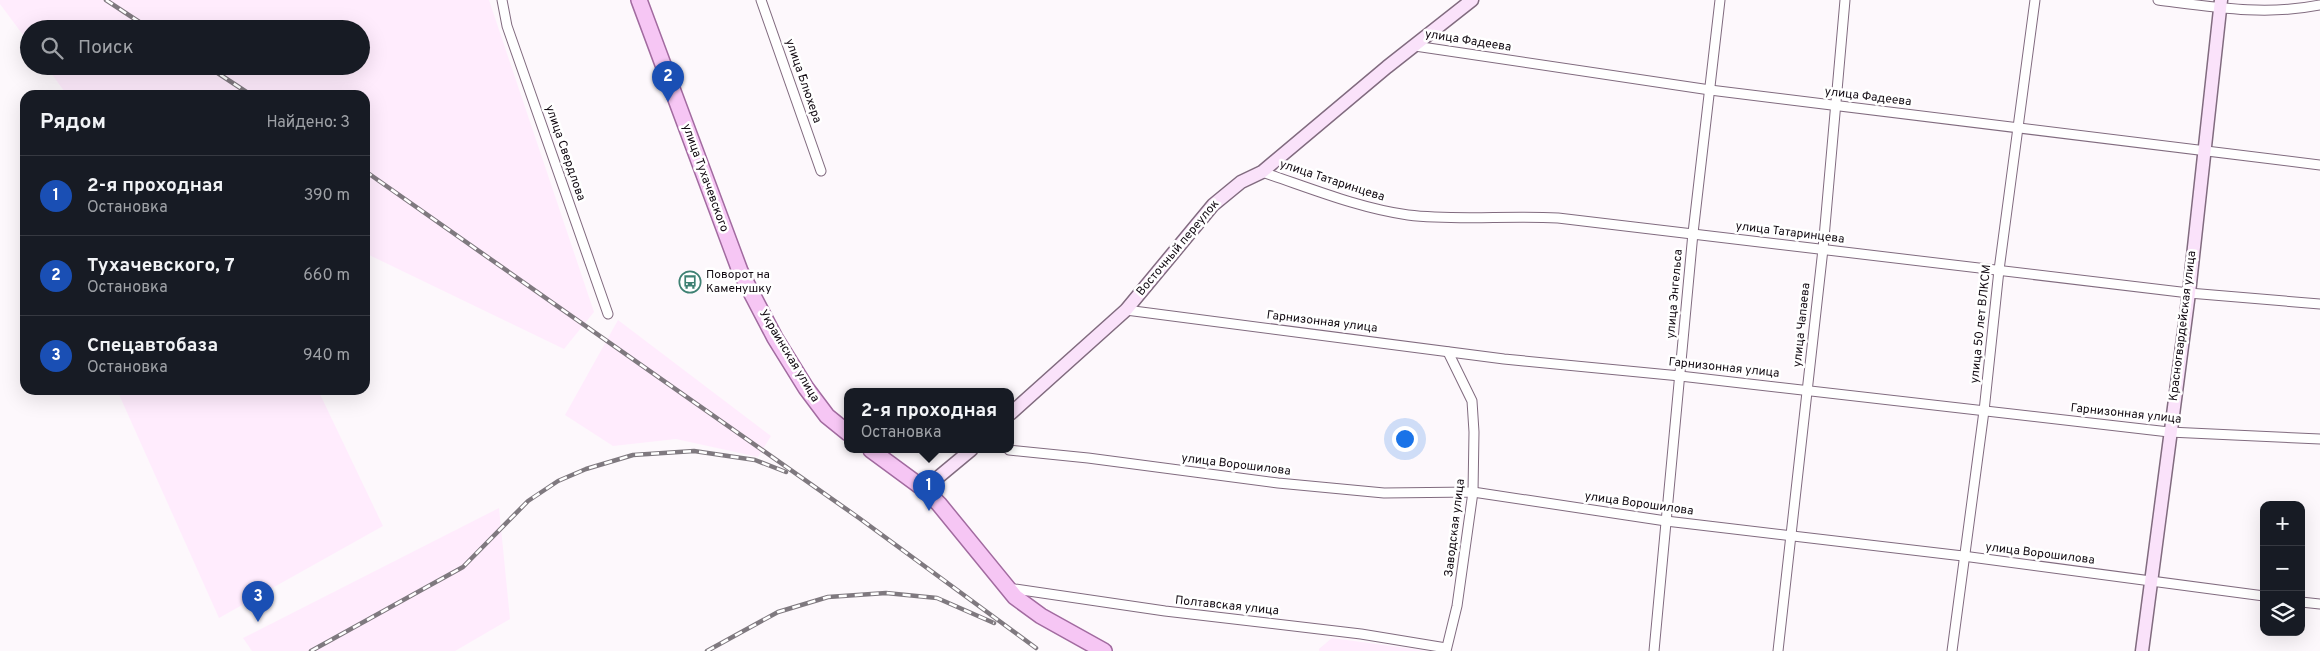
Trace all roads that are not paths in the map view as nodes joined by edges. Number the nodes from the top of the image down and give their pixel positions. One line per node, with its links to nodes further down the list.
1 (502, 0): 26 (street, улица Свердлова)
2 (639, 0): 22 (main road, улица Тухачевского)
3 (761, 0): 17 (street, улица Блюхера)
4 (1472, 0): 11 (street, Восточный переулок)
5 (1720, 0): 12 (street, улица Энгельса)
6 (1845, 0): 13 (street, улица Чапаева)
7 (2035, 0): 14 (street, улица 50 лет ВЛКСМ)
8 (2158, 0): 9 (street)
9 (2220, 4): 10 (street); 15 (street, Красногвардейская улица)
10 (2320, 5)
11 (1415, 46): 12 (street, улица Фадеева); 18 (street, Восточный переулок)
12 (1710, 90): 13 (street, улица Фадеева); 19 (street, улица Энгельса)
13 (1835, 106): 14 (street, улица Фадеева); 20 (street, улица Чапаева)
14 (2018, 128): 15 (street, улица Фадеева); 21 (street, улица 50 лет ВЛКСМ)
15 (2204, 150): 16 (street, улица Фадеева); 23 (street, Красногвардейская улица)
16 (2320, 165)
17 (821, 170)
18 (1262, 172): 19 (street, улица Татаринцева); 25 (street, Восточный переулок)
19 (1693, 233): 20 (street, улица Татаринцева); 28 (street, улица Энгельса)
20 (1823, 249): 21 (street, улица Татаринцева); 29 (street, улица Чапаева)
21 (1999, 270): 23 (street, улица Татаринцева); 31 (street, улица 50 лет ВЛКСМ)
22 (740, 271): 32 (main road, Украинская улица)
23 (2189, 293): 24 (street, улица Татаринцева); 33 (street, Красногвардейская улица)
24 (2320, 304)
25 (1126, 310): 27 (street, Гарнизонная улица); 30 (street, Восточный переулок)
26 (608, 314)
27 (1448, 352): 28 (street, Гарнизонная улица); 39 (street, Заводская улица)
28 (1680, 376): 29 (street, Гарнизонная улица); 40 (street, улица Энгельса)
29 (1808, 390): 31 (street, Гарнизонная улица); 41 (street, улица Чапаева)
30 (1014, 410)
31 (1984, 412): 33 (street, Гарнизонная улица); 42 (street, улица 50 лет ВЛКСМ)
32 (844, 430)
33 (2170, 432): 34 (street, Гарнизонная улица); 43 (street, Красногвардейская улица)
34 (2320, 439)
35 (1014, 450): 39 (street, улица Ворошилова)
36 (875, 453): 38 (main road)
37 (967, 453): 38 (street)
38 (924, 489): 44 (main road)
39 (1473, 492): 40 (street, улица Ворошилова); 48 (street, Заводская улица)
40 (1666, 521): 41 (street, улица Ворошилова); 50 (street, улица Энгельса)
41 (1792, 537): 42 (street, улица Ворошилова); 51 (street, улица Чапаева)
42 (1963, 556): 43 (street, улица Ворошилова); 52 (street, улица 50 лет ВЛКСМ)
43 (2152, 581): 45 (street, улица Ворошилова); 53 (street, Красногвардейская улица)
44 (1006, 588): 48 (street, Полтавская улица); 49 (main road)
45 (2260, 595)
46 (2305, 602): 47 (street)
47 (2320, 604)
48 (1446, 650)
49 (1104, 651)
50 (1654, 651)
51 (1778, 651)
52 (1952, 651)
53 (2142, 651)

